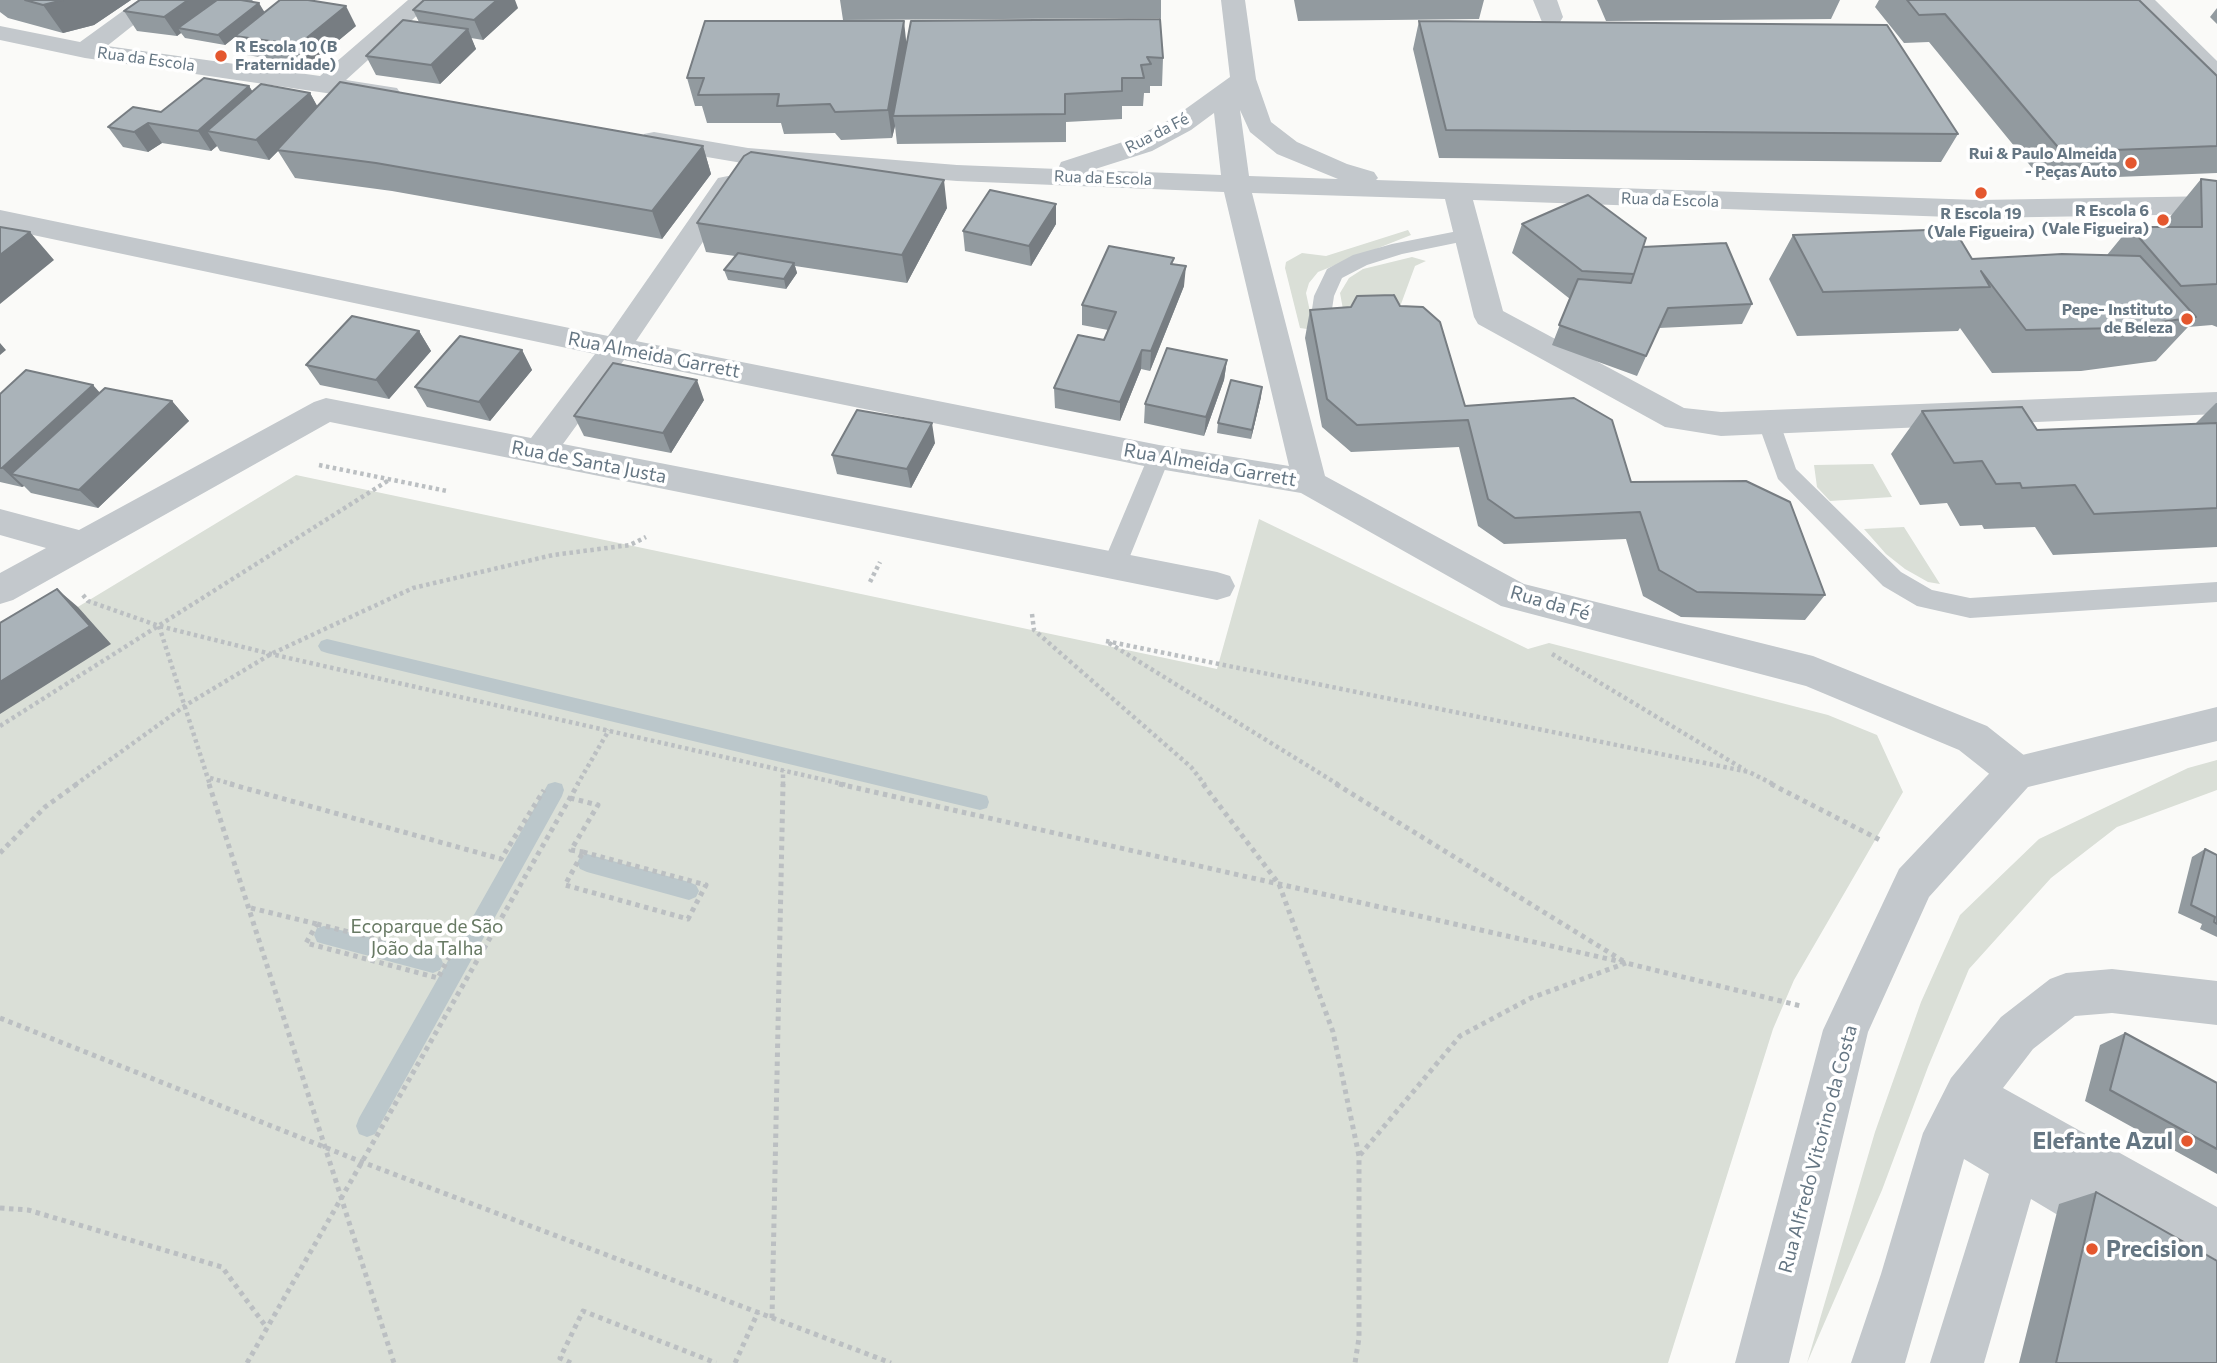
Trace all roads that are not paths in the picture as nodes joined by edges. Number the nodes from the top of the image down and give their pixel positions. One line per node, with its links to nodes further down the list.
1 (153, 0): 6 (street)
2 (422, 0): 8 (street)
3 (1233, 0): 9 (street, Rua da Fé)
4 (2141, 0): 7 (street)
5 (4, 32): 6 (street, Rua da Escola)
6 (85, 50): 8 (street, Rua da Escola)
7 (2217, 75)
8 (327, 83): 10 (street, Rua da Escola)
9 (1234, 85): 13 (street, Rua da Fé); 15 (street, Rua da Fé); 16 (street, Rua da Fé)
10 (408, 98)
11 (626, 135): 12 (street, Rua da Escola)
12 (741, 166): 13 (street, Rua da Escola); 23 (street)
13 (1042, 176): 14 (street, Rua da Escola)
14 (1145, 180): 15 (street, Rua da Escola); 21 (street, Rua da Fé)
15 (1236, 184): 16 (street, Rua da Escola); 21 (street, Rua da Fé)
16 (1407, 191): 17 (street, Rua da Escola)
17 (1457, 193): 18 (street, Rua da Escola); 20 (street)
18 (2217, 205)
19 (0, 219): 23 (street, Rua Almeida Garrett)
20 (1468, 235): 22 (lane); 25 (street)
21 (1254, 259): 28 (street, Rua da Fé)
22 (1326, 332)
23 (616, 348): 26 (street); 27 (street, Rua Almeida Garrett)
24 (2217, 403): 25 (street)
25 (1769, 423): 34 (lane)
26 (539, 452): 30 (street, Rua de Santa Justa); 31 (street, Rua de Santa Justa)
27 (1159, 457): 28 (street, Rua Almeida Garrett); 31 (lane)
28 (1310, 483): 36 (street, Rua da Fé)
29 (0, 522): 30 (street)
30 (82, 544): 33 (street, Rua de Santa Justa)
31 (1114, 566): 32 (street, Rua de Santa Justa)
32 (1217, 586)
33 (0, 590)
34 (2217, 592)
35 (2217, 724): 36 (street)
36 (2016, 772): 42 (street, Rua Alfredo Vitorino da Costa)
37 (2217, 1003): 38 (street)
38 (1960, 1110): 39 (street); 40 (street); 43 (street)
39 (2017, 1164): 41 (street); 44 (street)
40 (2217, 1235)
41 (2217, 1279)
42 (1762, 1363)
43 (1878, 1363)
44 (1957, 1363)

